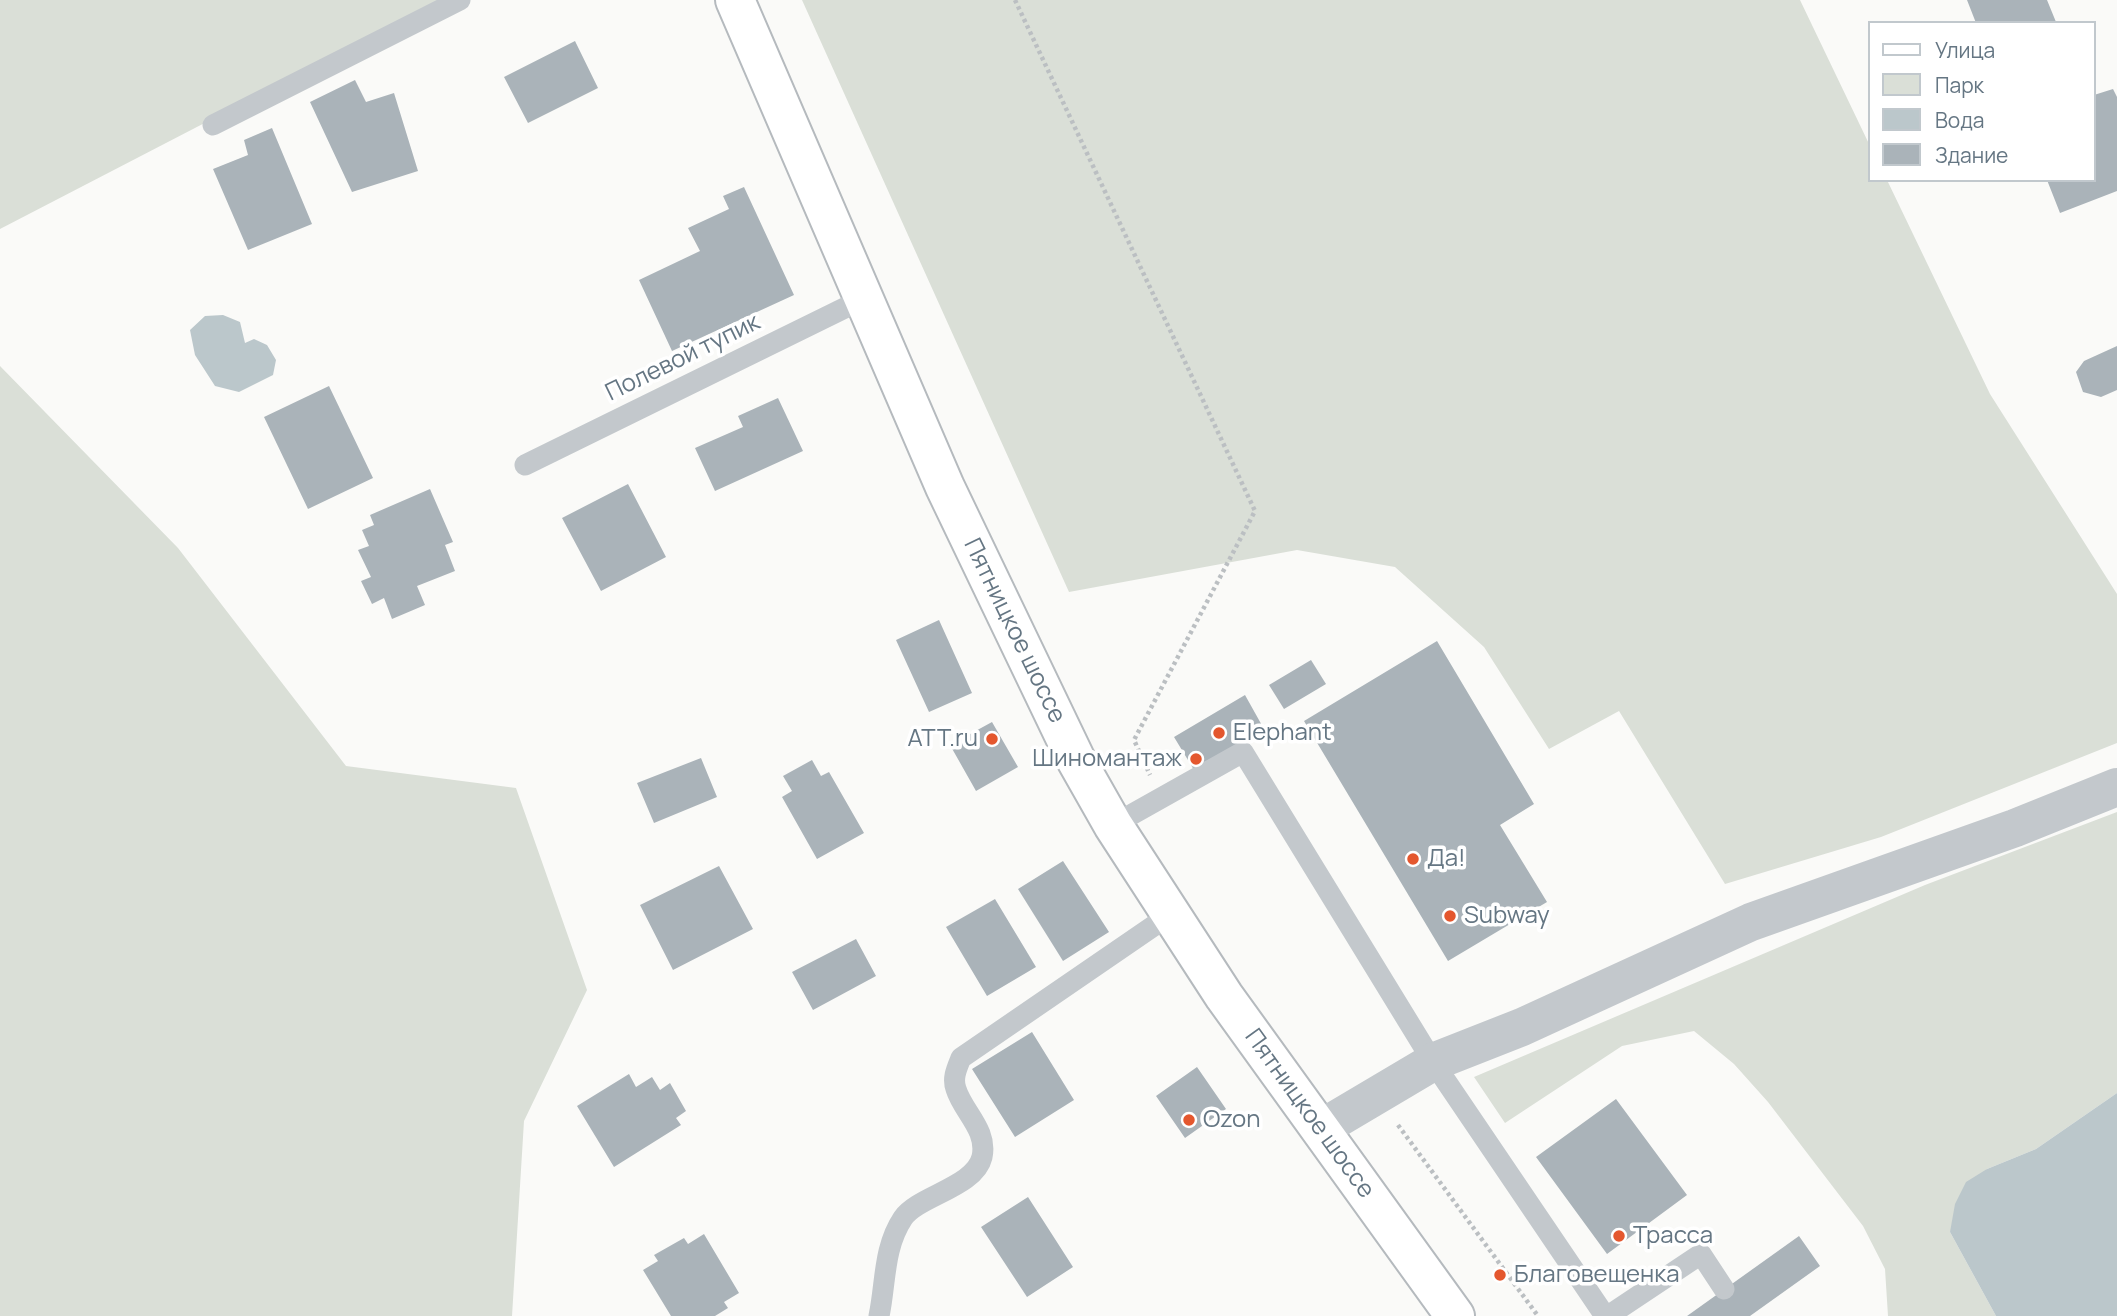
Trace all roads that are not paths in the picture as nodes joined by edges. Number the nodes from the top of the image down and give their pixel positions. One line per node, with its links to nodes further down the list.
1 (460, 0): 3 (lane)
2 (735, 0): 4 (main road, Пятницкое шоссе)
3 (213, 125)
4 (864, 298): 5 (lane, Полевой тупик); 7 (main road, Пятницкое шоссе)
5 (525, 464)
6 (2117, 787): 9 (street)
7 (1113, 825): 8 (main road, Пятницкое шоссе); 9 (lane)
8 (1171, 914): 10 (main road, Пятницкое шоссе); 12 (lane)
9 (1433, 1062): 10 (street); 14 (lane)
10 (1320, 1129): 13 (main road, Пятницкое шоссе)
11 (1724, 1289): 14 (lane)
12 (879, 1316)
13 (1455, 1316)
14 (1607, 1316)

